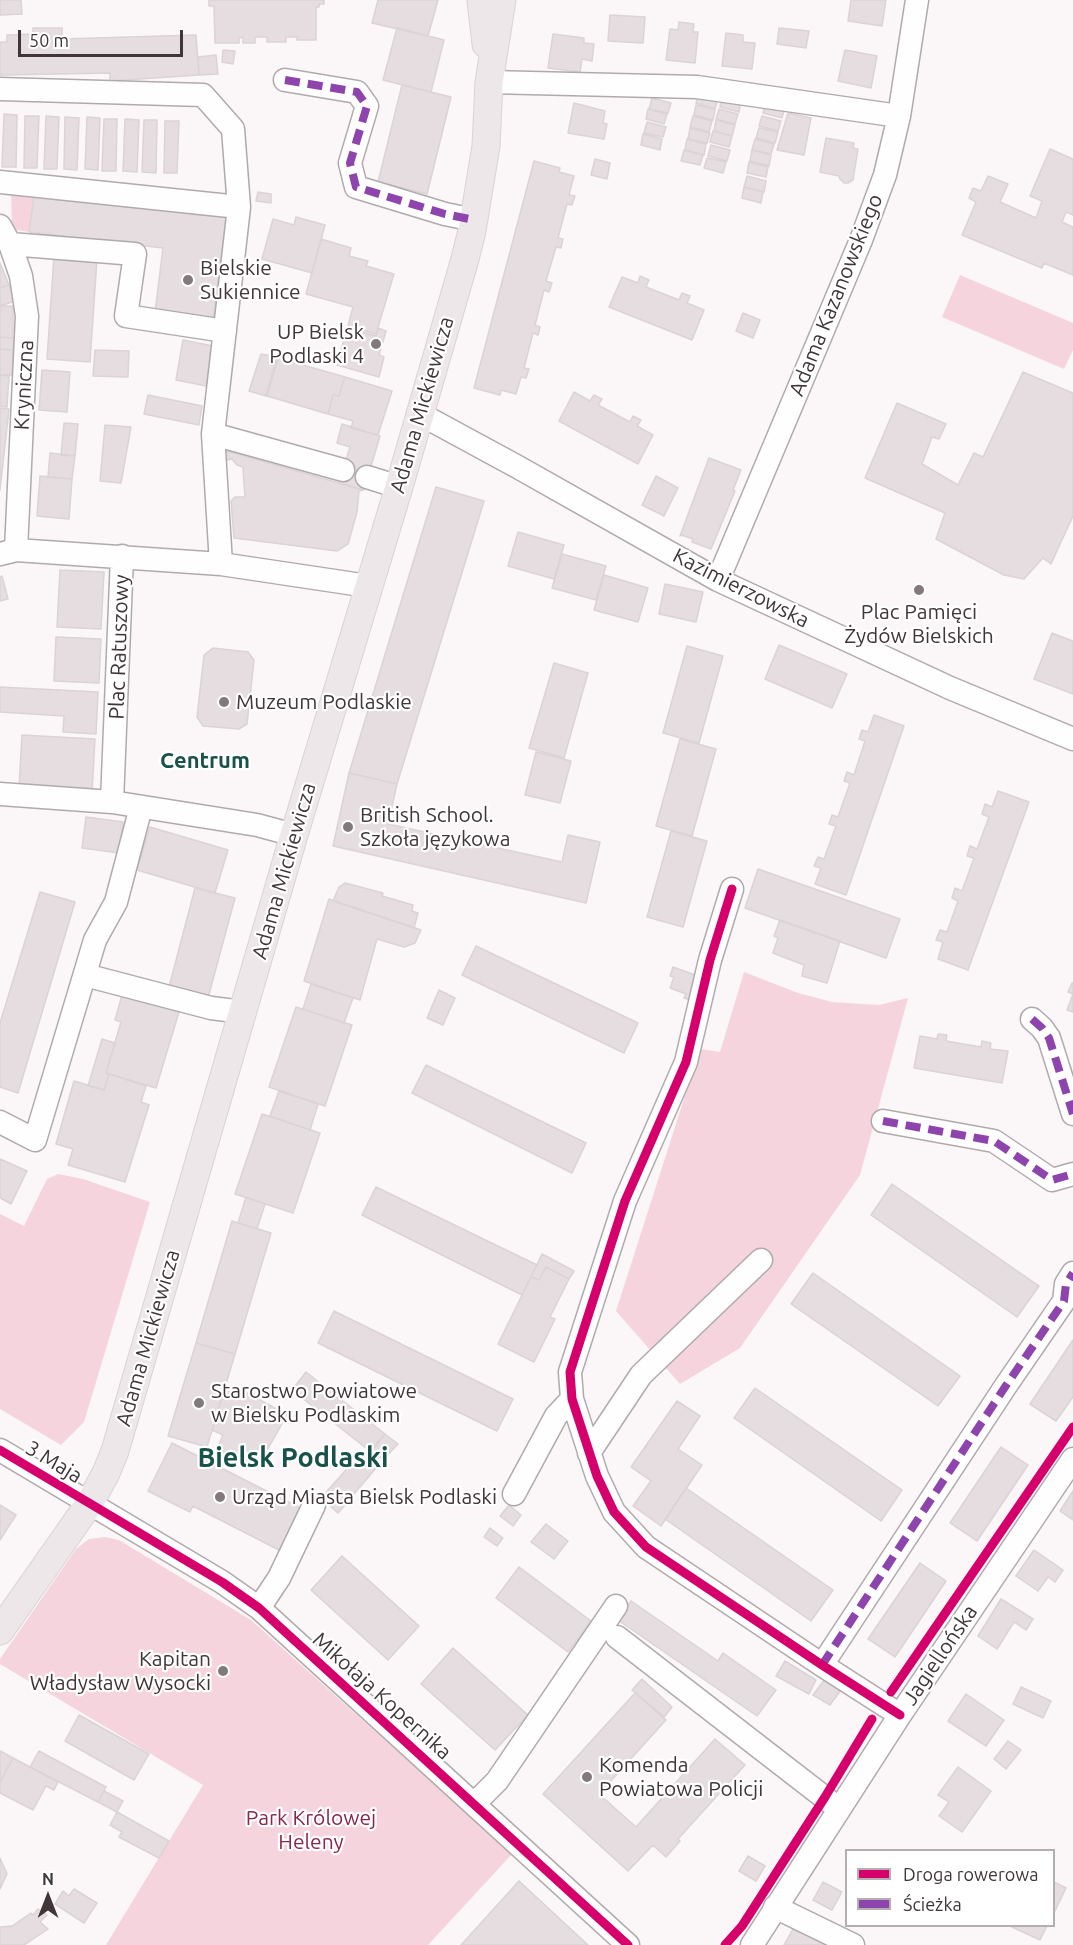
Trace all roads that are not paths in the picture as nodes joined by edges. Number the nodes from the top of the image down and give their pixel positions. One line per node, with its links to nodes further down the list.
1 (481, 0): 5 (main road, Adama Mickiewicza)
2 (502, 0): 5 (main road, Adama Mickiewicza)
3 (917, 0): 7 (street, Adama Kazanowskiego)
4 (285, 80): 10 (street)
5 (489, 82): 7 (street); 10 (main road, Adama Mickiewicza)
6 (0, 89): 9 (street)
7 (899, 116): 21 (street, Adama Kazanowskiego)
8 (0, 182): 9 (street)
9 (239, 207): 12 (street)
10 (474, 220): 13 (main road, Adama Mickiewicza)
11 (5, 235): 12 (street); 18 (street, Kryniczna)
12 (225, 331): 14 (street)
13 (420, 414): 17 (main road, Adama Mickiewicza); 21 (street, Kazimierzowska)
14 (213, 434): 15 (street); 20 (street)
15 (343, 471)
16 (367, 477): 17 (street)
17 (399, 487): 22 (main road, Adama Mickiewicza)
18 (8, 552): 19 (street)
19 (122, 556): 20 (street, Plac Ratuszowy); 25 (street, Plac Ratuszowy)
20 (221, 564): 22 (street, Plac Ratuszowy)
21 (718, 580): 23 (street, Kazimierzowska)
22 (368, 585): 27 (main road, Adama Mickiewicza)
23 (1073, 739)
24 (0, 794): 25 (street)
25 (112, 802): 26 (street)
26 (141, 807): 27 (street); 29 (street)
27 (294, 835): 30 (main road, Adama Mickiewicza)
28 (732, 889): 39 (street)
29 (85, 975): 30 (street); 34 (street)
30 (243, 1012): 44 (main road, Adama Mickiewicza)
31 (1032, 1019): 32 (street)
32 (1073, 1114)
33 (883, 1121): 35 (street)
34 (0, 1122)
35 (1073, 1174)
36 (761, 1260): 41 (street)
37 (1073, 1273): 38 (street)
38 (1069, 1304): 50 (street)
39 (572, 1399): 41 (street); 43 (street)
40 (0, 1450): 44 (street, 3 Maja)
41 (589, 1453): 50 (street)
42 (1073, 1459): 51 (street, Jagiellońska)
43 (514, 1494)
44 (88, 1504): 47 (street, Mikołaja Kopernika); 48 (main road, Adama Mickiewicza)
45 (314, 1505): 47 (street)
46 (616, 1606): 52 (street)
47 (259, 1608): 52 (street, Mikołaja Kopernika)
48 (0, 1631)
49 (617, 1636): 53 (street)
50 (822, 1665): 51 (street)
51 (900, 1714): 53 (street, Jagiellońska)
52 (474, 1804): 55 (street, Mikołaja Kopernika)
53 (838, 1808): 54 (street, Jagiellońska)
54 (775, 1907): 56 (street, Jagiellońska); 57 (street)
55 (628, 1945)
56 (752, 1945)
57 (853, 1945)

